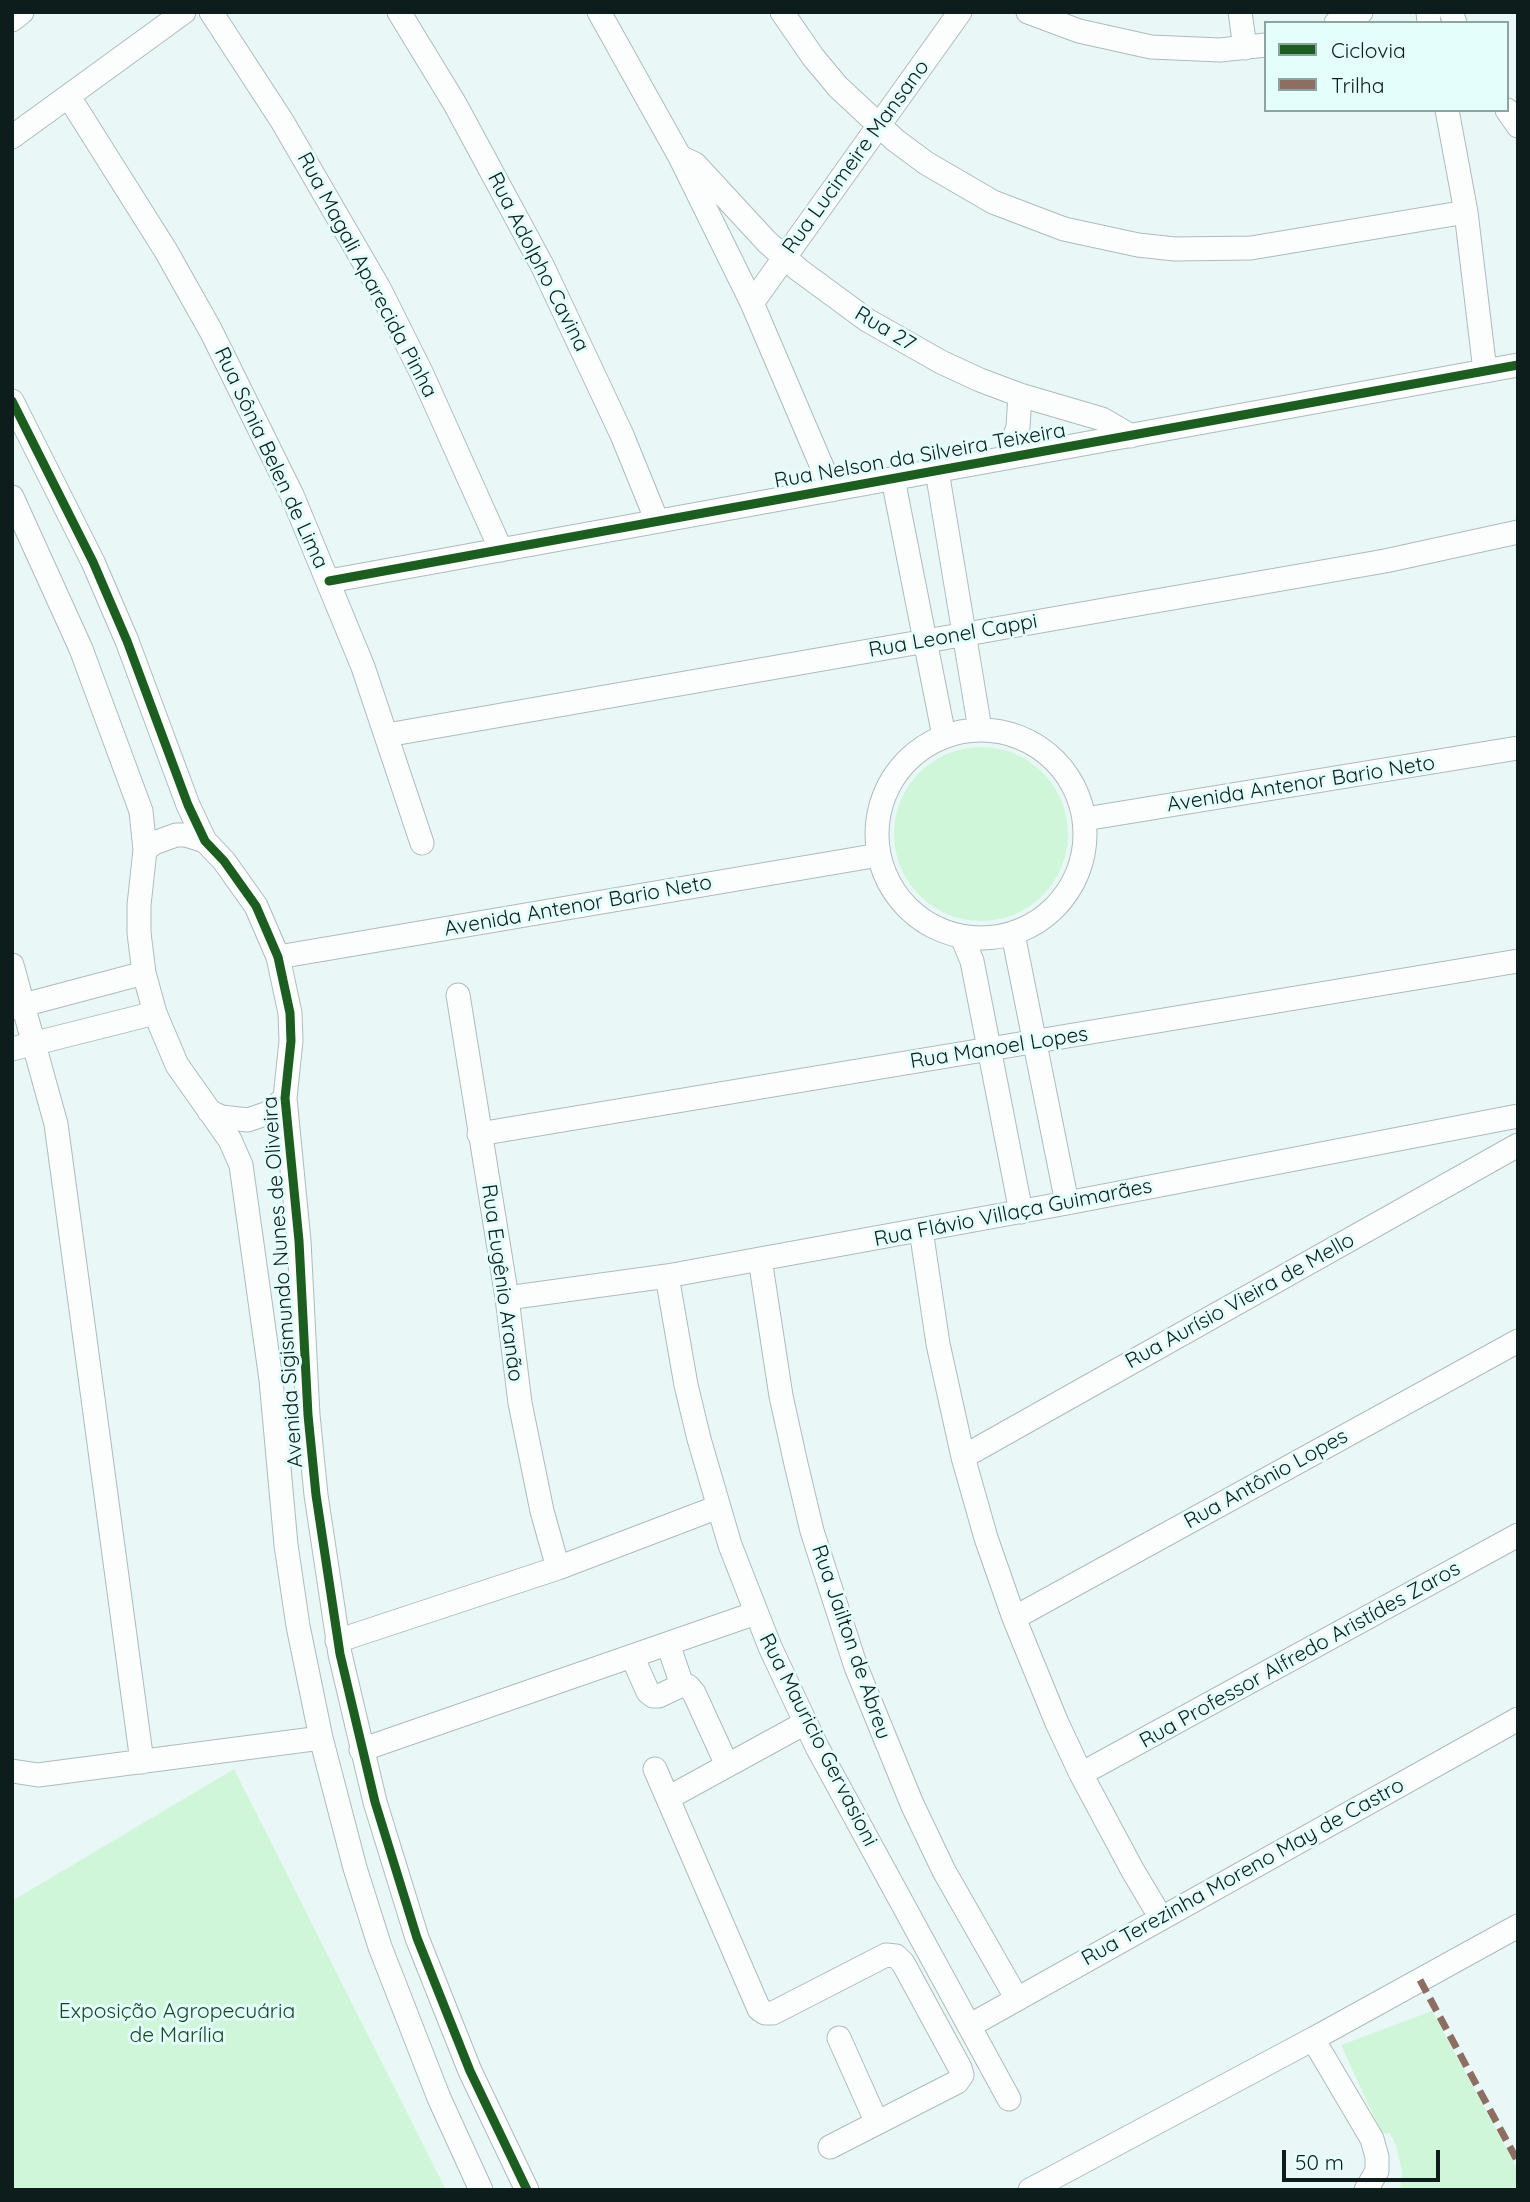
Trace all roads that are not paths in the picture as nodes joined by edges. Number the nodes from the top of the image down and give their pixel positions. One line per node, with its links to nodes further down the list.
1 (22, 12): 11 (street)
2 (184, 12): 14 (street)
3 (211, 12): 34 (street, Rua Magali Aparecida Pinha)
4 (399, 12): 32 (street, Rua Adolpho Cavina)
5 (598, 12): 18 (street)
6 (782, 12): 16 (street)
7 (960, 12): 16 (street, Rua Lucimeire Mansano)
8 (1028, 12): 13 (street)
9 (1240, 12): 13 (street)
10 (1362, 12): 12 (street)
11 (12, 20)
12 (1341, 21)
13 (1255, 46)
14 (69, 97): 17 (street); 35 (street, Rua Sônia Belen de Lima)
15 (1447, 112): 19 (street)
16 (878, 126): 19 (street); 20 (street, Rua Lucimeire Mansano)
17 (12, 137)
18 (680, 157): 20 (street, Rua 27); 21 (street)
19 (1466, 212): 23 (street)
20 (784, 257): 21 (street, Rua Lucimeire Mansano); 24 (street, Rua 27)
21 (752, 303): 30 (street)
22 (1518, 365): 23 (street, Rua Nelson da Silveira Teixeira)
23 (1485, 371): 26 (street, Rua Nelson da Silveira Teixeira)
24 (1020, 395): 26 (street, Rua 27); 27 (street)
25 (12, 401): 43 (street, Avenida Sigismundo Nunes de Oliveira)
26 (1131, 436): 27 (street, Rua Nelson da Silveira Teixeira)
27 (1007, 458): 28 (street, Rua Nelson da Silveira Teixeira)
28 (937, 471): 29 (street, Rua Nelson da Silveira Teixeira); 36 (street)
29 (893, 479): 30 (street, Rua Nelson da Silveira Teixeira); 37 (street)
30 (832, 490): 32 (street, Rua Nelson da Silveira Teixeira)
31 (12, 497): 45 (street, Avenida Sigismundo Nunes de Oliveira)
32 (657, 521): 34 (street, Rua Nelson da Silveira Teixeira)
33 (1518, 532): 36 (street, Rua Leonel Cappi)
34 (501, 550): 35 (street, Rua Nelson da Silveira Teixeira)
35 (329, 581): 39 (street, Rua Sônia Belen de Lima)
36 (965, 634): 37 (street, Rua Leonel Cappi); 38 (street)
37 (925, 641): 39 (street, Rua Leonel Cappi); 40 (street)
38 (981, 729): 40 (street); 42 (street)
39 (387, 735): 44 (street, Rua Sônia Belen de Lima)
40 (944, 736): 46 (street)
41 (1518, 748): 42 (street, Avenida Antenor Bario Neto)
42 (1084, 819): 47 (street)
43 (205, 841): 45 (street); 49 (street, Avenida Sigismundo Nunes de Oliveira)
44 (422, 843)
45 (145, 850): 52 (street, Avenida Sigismundo Nunes de Oliveira)
46 (879, 855): 48 (street); 49 (street, Avenida Antenor Bario Neto)
47 (1013, 934): 48 (street); 56 (street)
48 (962, 937): 58 (street)
49 (278, 957): 59 (street, Avenida Sigismundo Nunes de Oliveira)
50 (1518, 961): 56 (street, Rua Manoel Lopes)
51 (12, 965): 54 (street)
52 (144, 973): 54 (street); 55 (street, Avenida Sigismundo Nunes de Oliveira)
53 (458, 995): 62 (street, Rua Eugênio Aranão)
54 (18, 1007): 57 (street)
55 (155, 1013): 57 (street); 60 (street, Avenida Sigismundo Nunes de Oliveira)
56 (1035, 1041): 58 (street, Rua Manoel Lopes); 64 (street)
57 (23, 1047): 85 (street)
58 (990, 1049): 62 (street, Rua Manoel Lopes); 65 (street)
59 (285, 1098): 60 (street); 77 (street, Avenida Sigismundo Nunes de Oliveira)
60 (209, 1111): 83 (street, Avenida Sigismundo Nunes de Oliveira)
61 (1518, 1116): 64 (street, Rua Flávio Villaça Guimarães)
62 (480, 1134): 69 (street, Rua Eugênio Aranão)
63 (1518, 1145): 71 (street, Rua Aurísio Vieira de Mello)
64 (1067, 1203): 65 (street, Rua Flávio Villaça Guimarães)
65 (1021, 1212): 66 (street, Rua Flávio Villaça Guimarães)
66 (921, 1230): 67 (street, Rua Flávio Villaça Guimarães); 71 (street)
67 (760, 1259): 68 (street, Rua Flávio Villaça Guimarães); 93 (street, Rua Jailton de Abreu)
68 (667, 1276): 69 (street, Rua Flávio Villaça Guimarães); 72 (street, Rua Mauricio Gervasioni)
69 (507, 1298): 74 (street, Rua Eugênio Aranão)
70 (1518, 1341): 76 (street, Rua Antônio Lopes)
71 (963, 1457): 76 (street)
72 (718, 1507): 74 (street); 75 (street, Rua Mauricio Gervasioni)
73 (1518, 1535): 89 (street, Rua Professor Alfredo Aristídes Zaros)
74 (558, 1568): 77 (street)
75 (756, 1613): 78 (street); 94 (street, Rua Mauricio Gervasioni)
76 (1014, 1618): 89 (street)
77 (337, 1641): 84 (street, Avenida Sigismundo Nunes de Oliveira)
78 (668, 1644): 79 (street); 80 (street)
79 (632, 1656): 80 (street); 84 (street)
80 (682, 1685): 86 (street)
81 (1518, 1720): 91 (street, Rua Terezinha Moreno May de Castro)
82 (794, 1728): 86 (street)
83 (321, 1738): 85 (street); 100 (street, Avenida Sigismundo Nunes de Oliveira)
84 (361, 1750): 101 (street, Avenida Sigismundo Nunes de Oliveira)
85 (142, 1762): 88 (street)
86 (727, 1765): 90 (street)
87 (655, 1769): 90 (street)
88 (12, 1771)
89 (1082, 1774): 91 (street)
90 (668, 1798): 98 (street)
91 (1161, 1918): 93 (street, Rua Terezinha Moreno May de Castro)
92 (1518, 1926): 96 (street)
93 (1017, 1999): 94 (street, Rua Terezinha Moreno May de Castro)
94 (969, 2026): 97 (street, Rua Mauricio Gervasioni)
95 (839, 2038): 98 (street)
96 (1313, 2039): 102 (street); 103 (street)
97 (1009, 2099)
98 (877, 2123): 99 (street)
99 (830, 2147)
100 (481, 2190)
101 (527, 2190)
102 (1030, 2190)
103 (1366, 2190)

